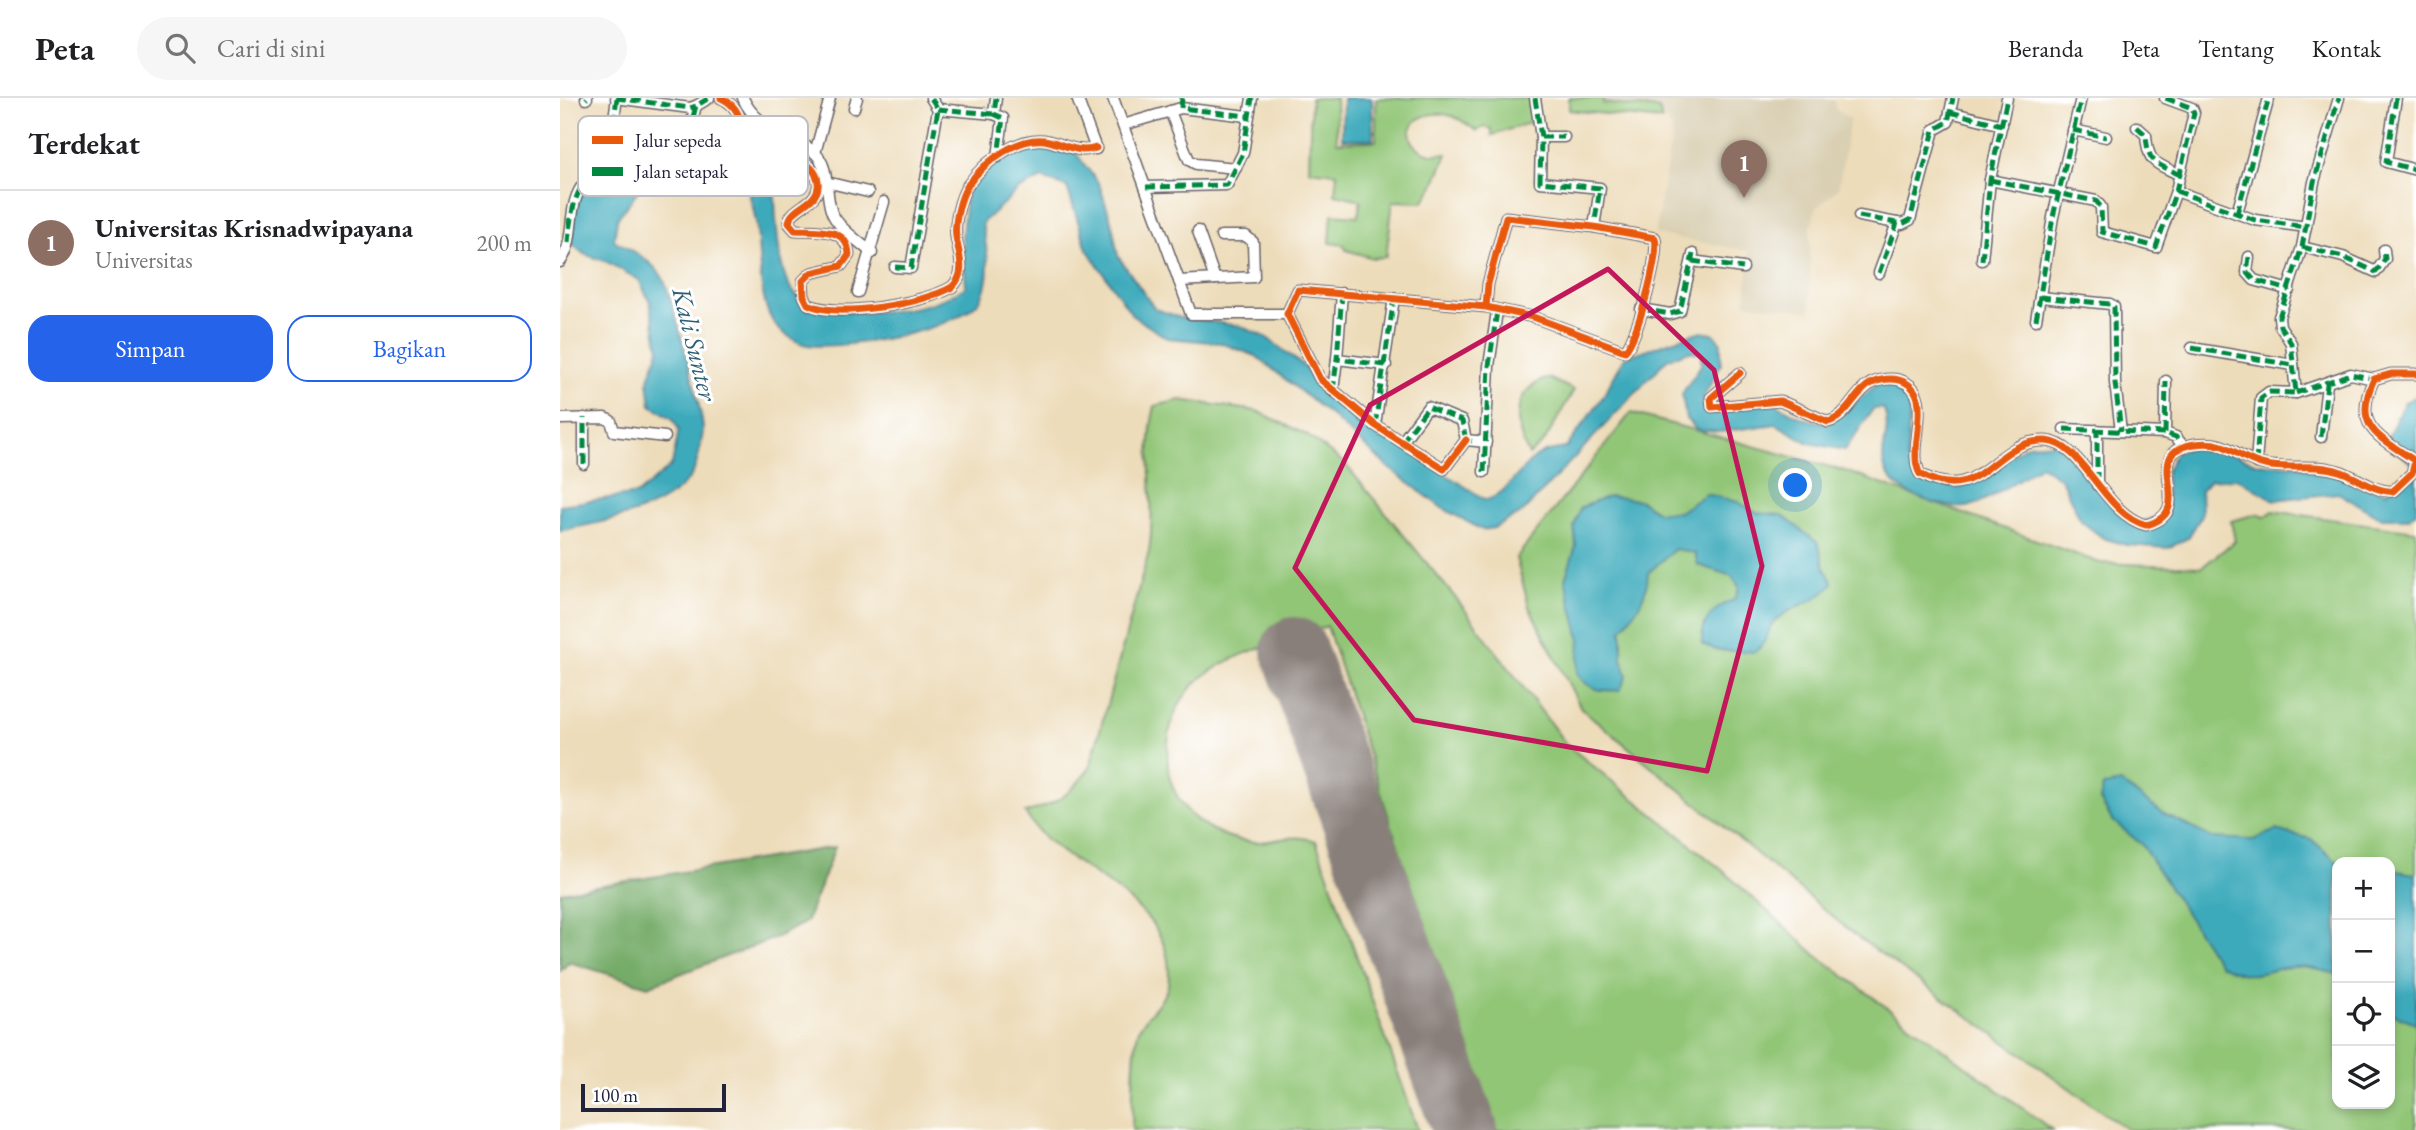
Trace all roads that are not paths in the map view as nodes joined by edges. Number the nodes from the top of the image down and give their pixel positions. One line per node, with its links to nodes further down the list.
1 (616, 98): 19 (street); 26 (street)
2 (709, 98): 21 (street)
3 (721, 98): 28 (street)
4 (743, 98): 29 (street)
5 (830, 98): 39 (street)
6 (931, 98): 22 (street)
7 (996, 98): 25 (street)
8 (1077, 98): 40 (street)
9 (1113, 98): 31 (street)
10 (1252, 98): 30 (street)
11 (1535, 98): 35 (street)
12 (1953, 98): 24 (street)
13 (2007, 98): 32 (street)
14 (2081, 98): 34 (street)
15 (2165, 98): 44 (street)
16 (2269, 98): 53 (street)
17 (2339, 98): 57 (street)
18 (2396, 98): 43 (street)
19 (670, 101): 21 (street)
20 (1182, 103): 23 (street); 30 (street)
21 (696, 106): 27 (street)
22 (938, 109): 25 (street); 66 (street)
23 (1170, 111): 31 (street); 42 (street)
24 (1951, 112): 32 (street); 55 (street)
25 (994, 114): 40 (street)
26 (614, 116)
27 (693, 116)
28 (739, 116)
29 (755, 116)
30 (1247, 116): 42 (street)
31 (1123, 125): 47 (street)
32 (2002, 125): 45 (street)
33 (2137, 127): 44 (street)
34 (2073, 130): 37 (street); 51 (street)
35 (1541, 137): 36 (street); 56 (street)
36 (1564, 137)
37 (2106, 137)
38 (808, 149): 39 (street)
39 (815, 153): 46 (street)
40 (998, 157): 41 (street)
41 (808, 167)
42 (1236, 168): 47 (street)
43 (2416, 170)
44 (2178, 174): 48 (street)
45 (1990, 180): 51 (street); 64 (street)
46 (826, 183): 49 (street); 62 (street)
47 (1146, 187): 70 (street)
48 (2176, 191): 51 (street); 53 (street)
49 (869, 192)
50 (578, 193): 65 (street)
51 (2057, 194): 74 (street)
52 (884, 202): 62 (street)
53 (2237, 213): 57 (street)
54 (1859, 216): 55 (street)
55 (1897, 223): 68 (street)
56 (1594, 227): 76 (street); 77 (street)
57 (2305, 227): 60 (street)
58 (1198, 231): 69 (street)
59 (1221, 236): 69 (street)
60 (2302, 247): 61 (street); 71 (street)
61 (2384, 250)
62 (872, 253): 72 (street)
63 (2249, 257): 71 (street)
64 (1982, 260)
65 (560, 262)
66 (895, 267)
67 (1742, 268): 77 (street)
68 (1879, 273)
69 (1215, 279): 70 (street)
70 (1179, 281): 79 (street)
71 (2289, 290): 84 (street)
72 (858, 292)
73 (1342, 293): 75 (street); 79 (street); 82 (street)
74 (2040, 297): 80 (street); 97 (street)
75 (1394, 298): 76 (street); 83 (street)
76 (1486, 307): 78 (street)
77 (1642, 309): 78 (street)
78 (1497, 311): 103 (street)
79 (1287, 314): 90 (street)
80 (2036, 320)
81 (2192, 348): 84 (street)
82 (1337, 359): 83 (street); 90 (street)
83 (1386, 365): 94 (street)
84 (2293, 365): 91 (street)
85 (2414, 370): 87 (street)
86 (1740, 373): 108 (street)
87 (2374, 380): 89 (street); 105 (street)
88 (2166, 381): 98 (street)
89 (2327, 384): 91 (street); 100 (street)
90 (1333, 391): 94 (street)
91 (2296, 393): 105 (street)
92 (584, 418): 93 (street); 99 (street); 106 (street)
93 (560, 419)
94 (1376, 425): 102 (street)
95 (2064, 429): 96 (street)
96 (2097, 430): 97 (street); 108 (street)
97 (2121, 431): 98 (street)
98 (2165, 433): 104 (street)
99 (665, 436)
100 (2321, 436)
101 (1466, 440): 102 (street); 102 (street); 103 (street)
102 (1402, 442)
103 (1486, 442): 107 (street)
104 (2184, 447): 105 (street); 108 (street)
105 (2256, 463)
106 (584, 464)
107 (1483, 472)
108 (2097, 486)

